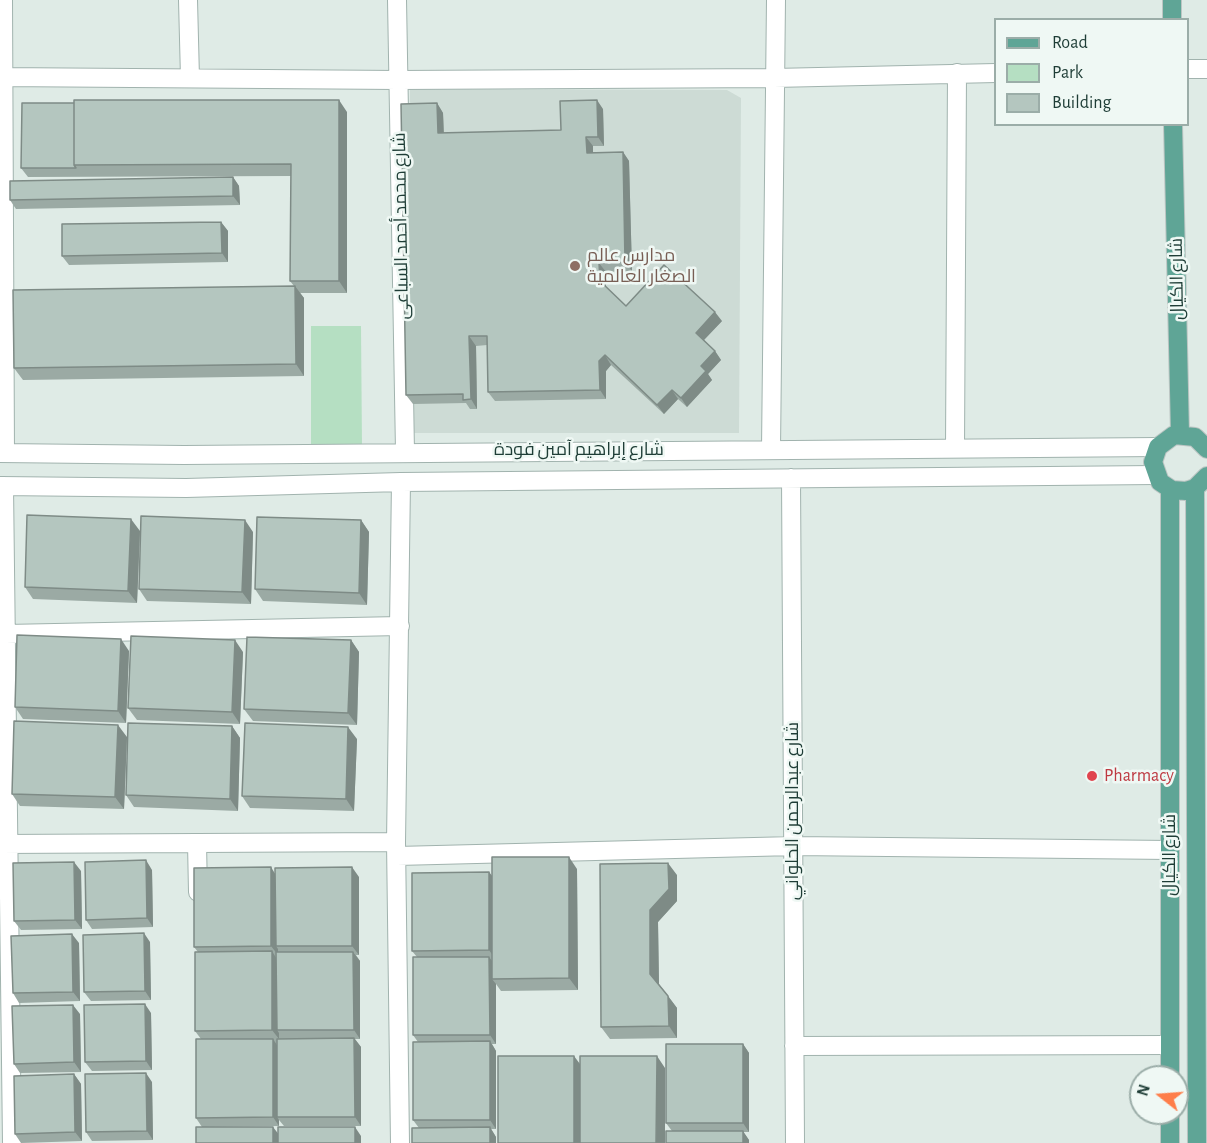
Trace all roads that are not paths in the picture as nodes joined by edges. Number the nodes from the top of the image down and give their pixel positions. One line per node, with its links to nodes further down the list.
1 (3, 0): 11 (street)
2 (188, 0): 12 (street)
3 (397, 0): 14 (street, شارع محمد أحمد السباعى)
4 (776, 0): 13 (street)
5 (1172, 0): 6 (main road)
6 (1172, 18)
7 (1189, 69): 8 (street)
8 (1207, 69)
9 (994, 72): 10 (street)
10 (957, 73): 13 (street); 18 (street)
11 (2, 77): 12 (street); 22 (street)
12 (190, 78): 14 (street)
13 (774, 78): 14 (street); 20 (street)
14 (398, 80): 21 (street, شارع محمد أحمد السباعى)
15 (1173, 126): 16 (main road, شارع الكيال)
16 (1180, 434): 17 (main road); 19 (main road)
17 (1158, 447): 18 (street, شارع إبراهيم آمين فودة); 24 (main road)
18 (955, 448): 20 (street, شارع إبراهيم آمين فودة)
19 (1207, 448)
20 (771, 449): 21 (street, شارع إبراهيم آمين فودة)
21 (405, 451): 23 (street, شارع إبراهيم آمين فودة)
22 (3, 453): 23 (street, شارع إبراهيم آمين فودة)
23 (184, 455): 29 (street)
24 (1156, 475): 25 (street, شارع إبراهيم آمين فودة); 30 (main road)
25 (791, 478): 26 (street, شارع إبراهيم آمين فودة); 35 (street, شارع عبدالرحمن الحلواني)
26 (401, 482): 29 (street, شارع إبراهيم آمين فودة); 31 (street)
27 (1201, 482): 30 (main road); 36 (main road, شارع الكيال)
28 (2, 486): 29 (street, شارع إبراهيم آمين فودة); 32 (street)
29 (186, 488)
30 (1170, 489): 38 (main road, شارع الكيال)
31 (400, 626): 32 (street); 37 (street)
32 (6, 634): 34 (street)
33 (197, 843): 34 (street); 37 (street); 39 (street)
34 (4, 844): 40 (street)
35 (794, 846): 37 (street); 38 (street); 41 (street, شارع عبدالرحمن الحلواني)
36 (1202, 848): 43 (main road, شارع الكيال)
37 (397, 849): 47 (street)
38 (1170, 849): 42 (main road, شارع الكيال)
39 (198, 915)
40 (5, 1046): 46 (street)
41 (795, 1046): 42 (street); 48 (street, شارع عبدالرحمن الحلواني)
42 (1170, 1046): 44 (main road, شارع الكيال)
43 (1202, 1051): 50 (main road, شارع الكيال)
44 (1170, 1065)
45 (1170, 1125): 49 (main road)
46 (12, 1143)
47 (400, 1143)
48 (795, 1143)
49 (1170, 1143)
50 (1197, 1143)

